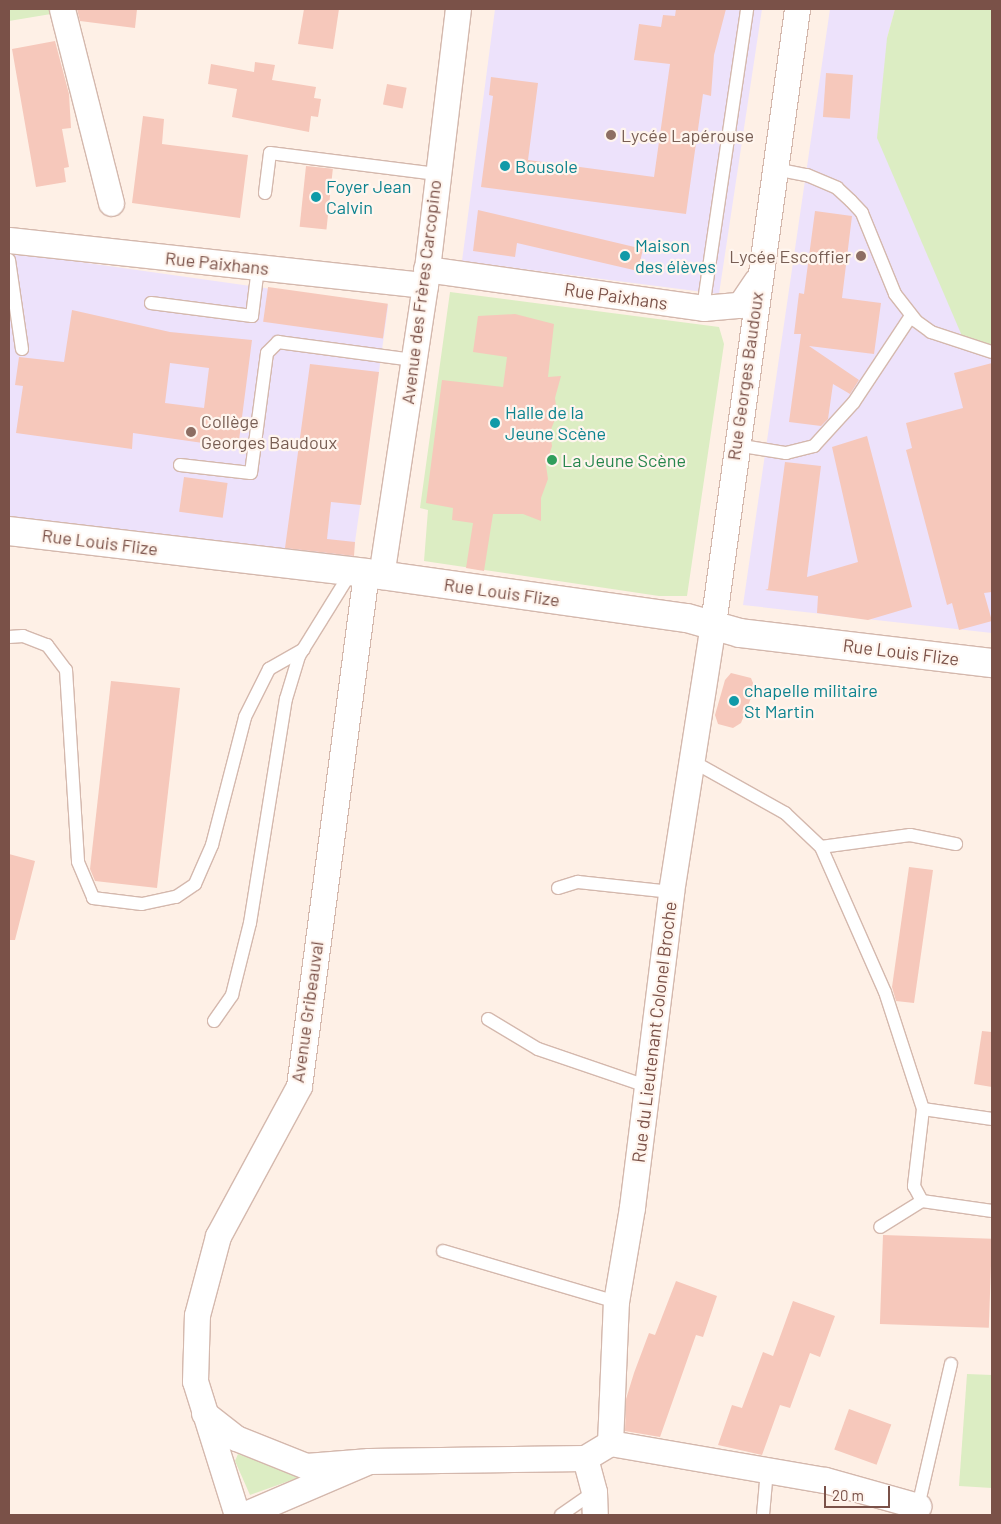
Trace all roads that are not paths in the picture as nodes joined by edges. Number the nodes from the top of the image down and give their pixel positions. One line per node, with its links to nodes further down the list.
1 (62, 9): 8 (street)
2 (458, 9): 6 (street, Avenue des Frères Carcopino)
3 (747, 9): 15 (lane)
4 (797, 9): 5 (street, Rue Georges Baudoux)
5 (775, 169): 12 (street, Rue Georges Baudoux); 16 (lane)
6 (437, 174): 7 (lane); 13 (street, Avenue des Frères Carcopino)
7 (265, 193)
8 (111, 203)
9 (9, 240): 11 (street, Rue Paixhans)
10 (9, 260): 17 (lane)
11 (258, 268): 13 (street, Rue Paixhans); 14 (lane)
12 (759, 274): 15 (street, Rue Paixhans); 20 (street, Rue Georges Baudoux)
13 (426, 277): 15 (street, Rue Paixhans); 19 (street, Avenue des Frères Carcopino)
14 (151, 303)
15 (703, 308): 24 (street, Rue Georges Baudoux)
16 (911, 316): 18 (lane); 20 (lane)
17 (22, 349)
18 (992, 352)
19 (413, 360): 21 (lane); 23 (street, Avenue des Frères Carcopino)
20 (736, 445): 24 (street, Rue Georges Baudoux)
21 (180, 465)
22 (9, 531): 23 (street, Rue Louis Flize)
23 (366, 574): 24 (street, Rue Louis Flize); 26 (lane); 44 (street, Avenue Gribeauval)
24 (700, 621): 27 (street, Rue Louis Flize); 28 (street, Rue du Lieutenant Colonel Broche)
25 (9, 637): 26 (lane)
26 (304, 648): 34 (lane)
27 (992, 663)
28 (692, 761): 30 (lane); 32 (street, Rue du Lieutenant Colonel Broche)
29 (956, 844): 30 (lane)
30 (821, 847): 36 (lane)
31 (558, 888): 32 (lane)
32 (671, 892): 35 (street, Rue du Lieutenant Colonel Broche)
33 (488, 1019): 35 (lane)
34 (214, 1021)
35 (646, 1086): 42 (street, Rue du Lieutenant Colonel Broche)
36 (923, 1109): 37 (lane); 38 (lane)
37 (992, 1119)
38 (922, 1201): 39 (lane); 40 (lane)
39 (992, 1211)
40 (880, 1227)
41 (443, 1251): 42 (lane)
42 (616, 1302): 45 (street, Rue du Lieutenant Colonel Broche)
43 (951, 1364): 50 (lane)
44 (204, 1413): 47 (street); 51 (street, Avenue Gribeauval)
45 (610, 1443): 46 (street); 48 (street)
46 (585, 1458): 47 (street); 49 (street)
47 (369, 1461): 52 (street)
48 (767, 1470): 50 (street); 54 (lane)
49 (594, 1504): 53 (lane)
50 (917, 1511)
51 (237, 1515)
52 (243, 1515)
53 (561, 1515)
54 (763, 1515)

